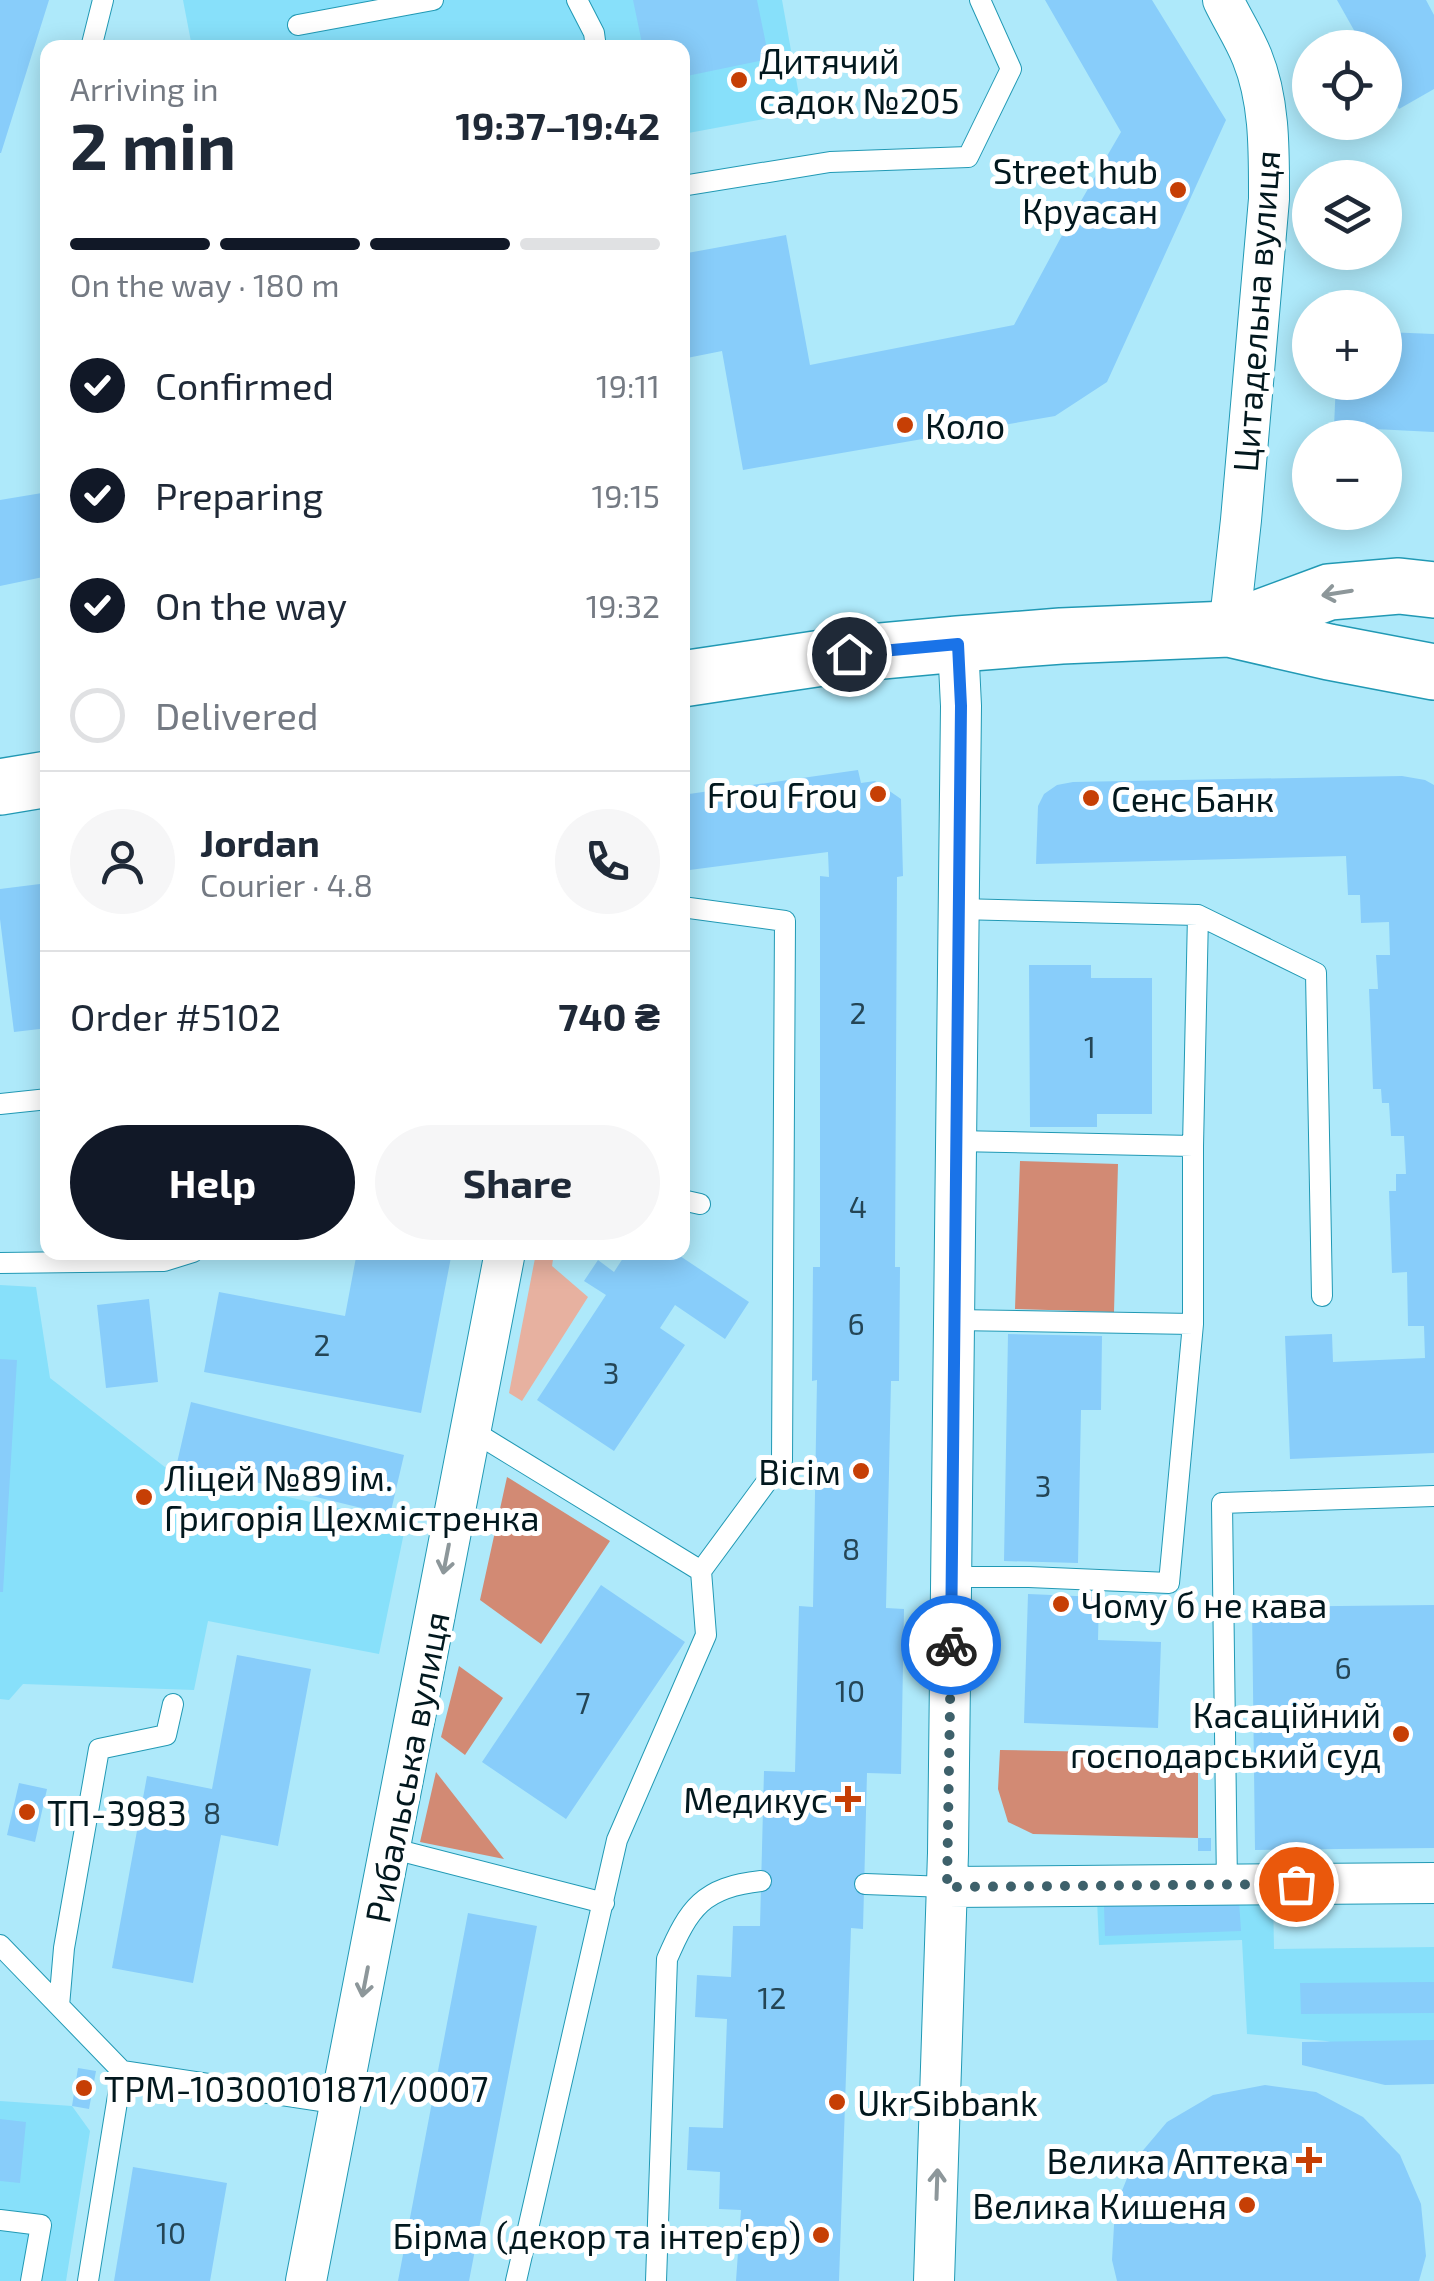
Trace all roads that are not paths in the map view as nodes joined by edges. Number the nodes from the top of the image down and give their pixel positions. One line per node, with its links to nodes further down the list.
1 (103, 0): 7 (lane)
2 (433, 0): 6 (lane)
3 (577, 0): 8 (lane)
4 (980, 0): 9 (lane)
5 (1223, 0): 11 (street, Цитадельна вулиця)
6 (298, 26)
7 (93, 40)
8 (595, 40)
9 (690, 185)
10 (1434, 590): 11 (main road, one-way to 11)
11 (1229, 629): 12 (main road); 13 (main road)
12 (958, 644): 14 (main road); 18 (street)
13 (1434, 672)
14 (690, 678)
15 (40, 780): 16 (main road)
16 (0, 787)
17 (690, 908): 32 (lane)
18 (958, 909): 19 (lane); 22 (street)
19 (1198, 915): 23 (lane); 27 (lane)
20 (40, 1100): 21 (lane)
21 (0, 1104)
22 (956, 1141): 23 (lane); 28 (street)
23 (1193, 1146): 29 (lane)
24 (167, 1260): 26 (lane)
25 (503, 1260): 30 (street, Рибальська вулиця)
26 (0, 1263)
27 (1322, 1296)
28 (954, 1320): 29 (lane); 33 (street)
29 (1193, 1324): 33 (lane)
30 (471, 1430): 32 (lane); 35 (street, Рибальська вулиця, one-way to 35)
31 (1434, 1496): 39 (lane)
32 (701, 1571): 41 (lane)
33 (952, 1577): 40 (street)
34 (173, 1704): 43 (lane)
35 (390, 1848): 41 (lane); 45 (street, Рибальська вулиця, one-way to 45)
36 (761, 1881): 51 (lane)
37 (1434, 1882): 39 (street)
38 (865, 1884): 40 (lane)
39 (1226, 1884): 40 (street)
40 (947, 1887): 52 (street, one-way to 40)
41 (604, 1903): 50 (lane)
42 (0, 1945): 43 (lane)
43 (59, 2006): 44 (lane)
44 (122, 2070): 45 (lane); 48 (lane)
45 (341, 2104): 49 (street, Рибальська вулиця)
46 (0, 2220): 47 (lane)
47 (31, 2281)
48 (88, 2281)
49 (306, 2281)
50 (516, 2281)
51 (656, 2281)
52 (934, 2281)

